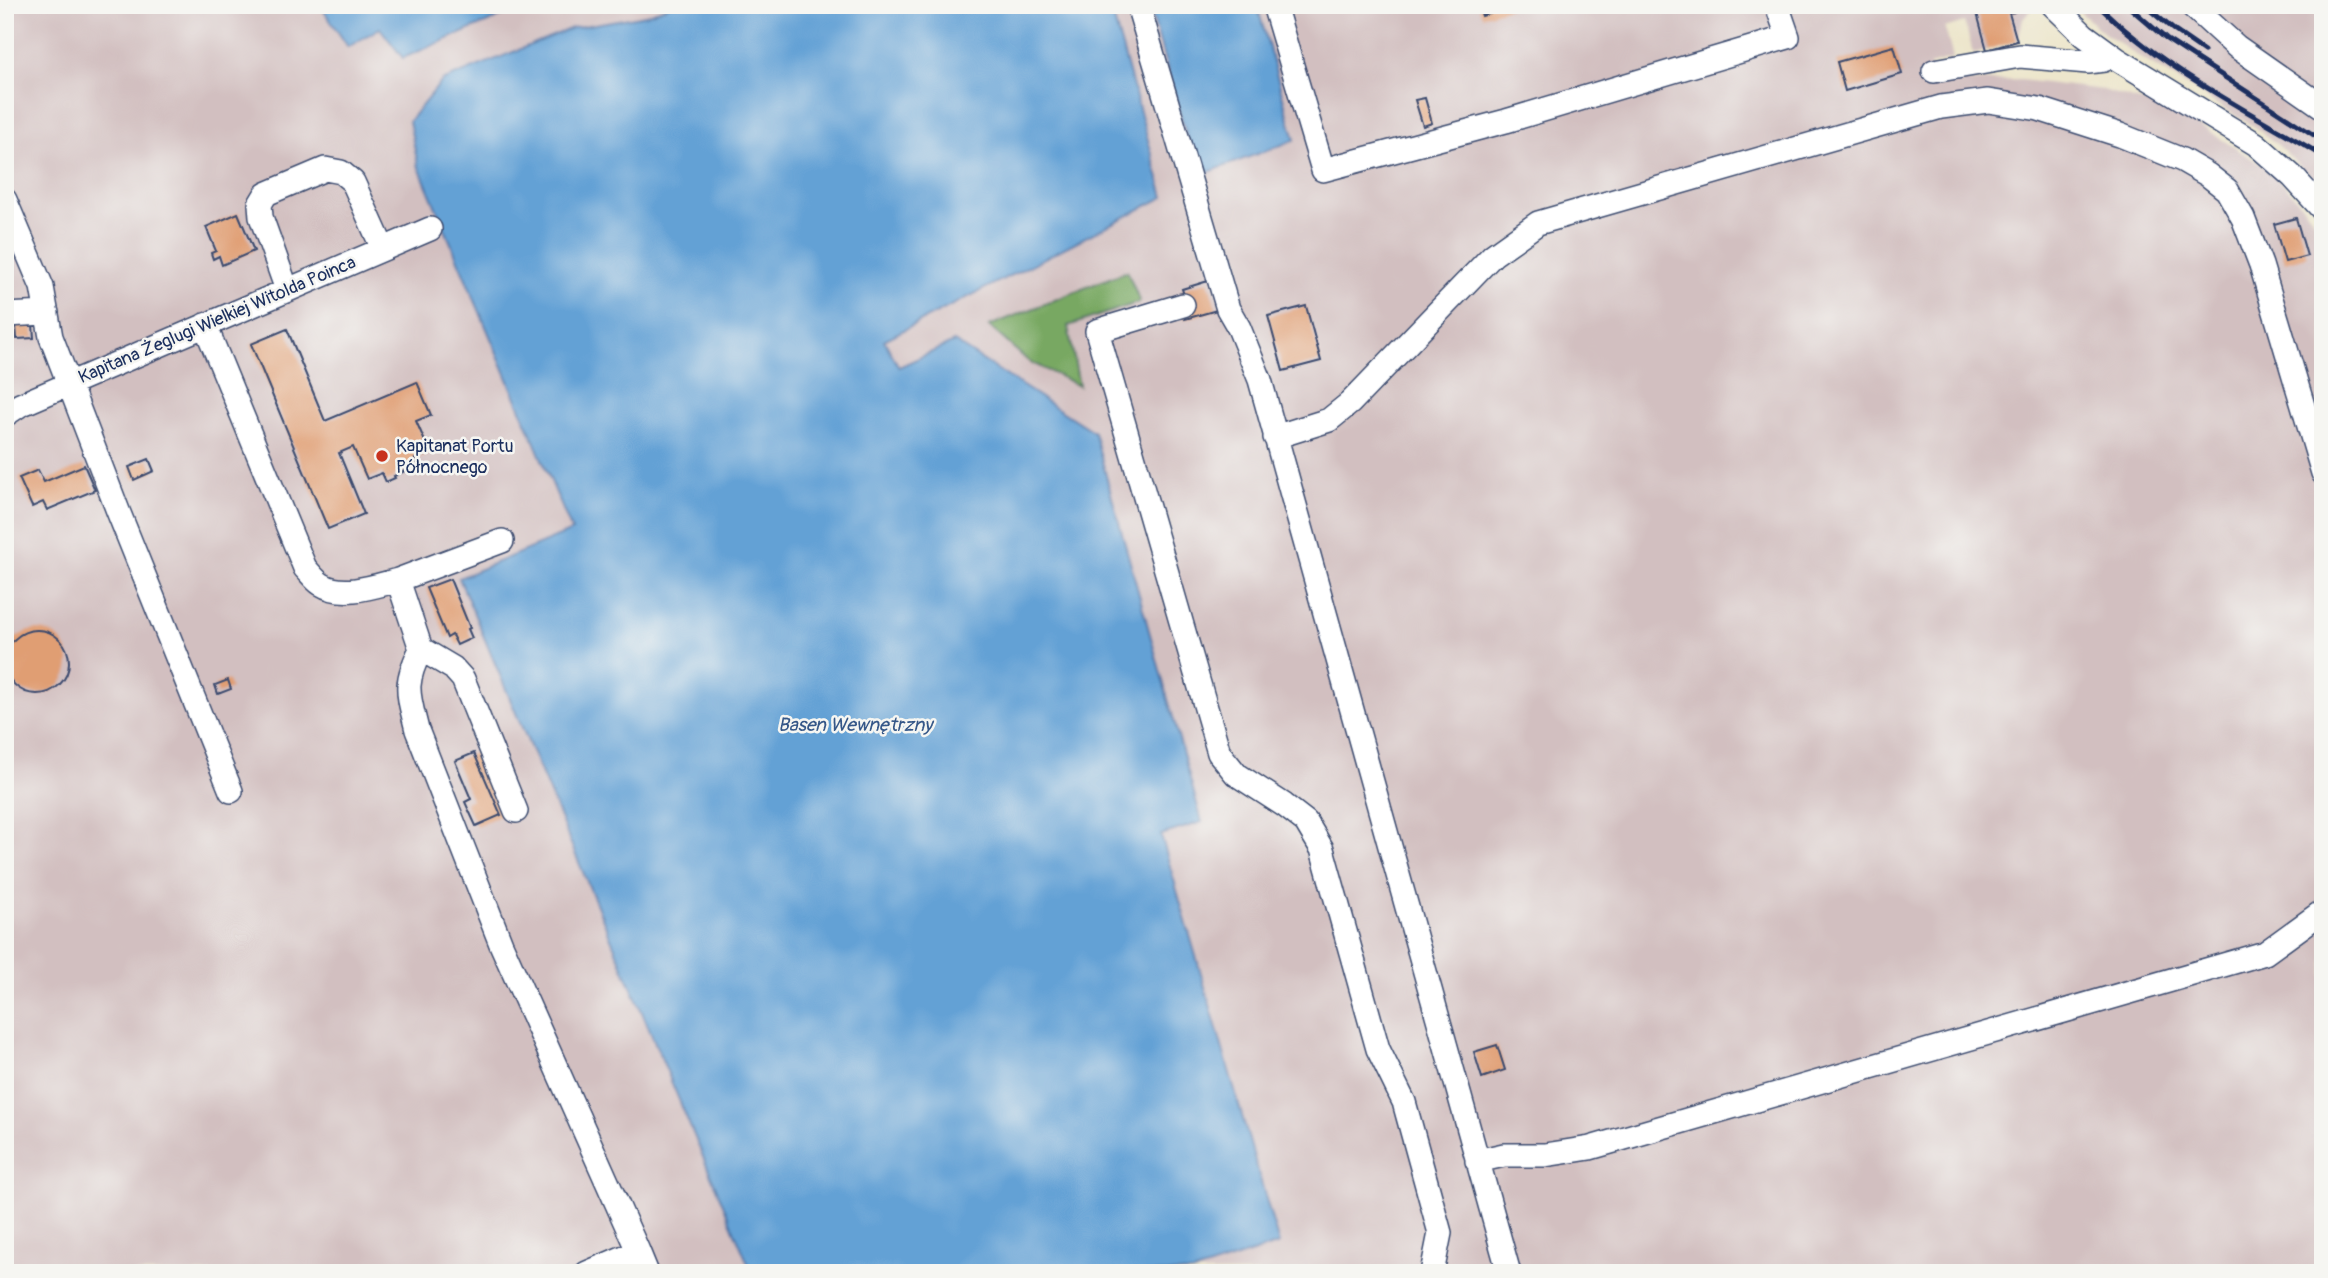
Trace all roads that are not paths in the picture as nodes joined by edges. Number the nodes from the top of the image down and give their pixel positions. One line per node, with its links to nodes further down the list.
1 (1138, 5): 20 (street)
2 (1274, 5): 3 (street)
3 (1777, 5)
4 (2053, 5): 6 (street)
5 (2191, 5): 8 (street)
6 (2109, 54): 7 (street); 10 (street)
7 (1934, 71)
8 (2323, 107)
9 (5, 200): 15 (street)
10 (2323, 210)
11 (430, 229): 12 (street, Kapitana Żeglugi Wielkiej Witolda Poinca)
12 (383, 249): 13 (street, Kapitana Żeglugi Wielkiej Witolda Poinca); 13 (street)
13 (287, 290): 17 (street, Kapitana Żeglugi Wielkiej Witolda Poinca)
14 (1183, 305): 32 (street)
15 (47, 313): 16 (street); 18 (street)
16 (5, 315)
17 (205, 325): 18 (street, Kapitana Żeglugi Wielkiej Witolda Poinca); 23 (street)
18 (69, 384): 19 (street, Kapitana Żeglugi Wielkiej Witolda Poinca); 25 (street)
19 (5, 415)
20 (1275, 437): 21 (street); 28 (street)
21 (2323, 473)
22 (502, 541): 23 (street)
23 (398, 580): 24 (street)
24 (421, 649): 26 (street); 29 (street)
25 (231, 791)
26 (516, 811)
27 (2323, 911): 28 (street)
28 (1478, 1161): 33 (street)
29 (638, 1251): 30 (street); 31 (street)
30 (587, 1273)
31 (647, 1273)
32 (1433, 1273)
33 (1509, 1273)

